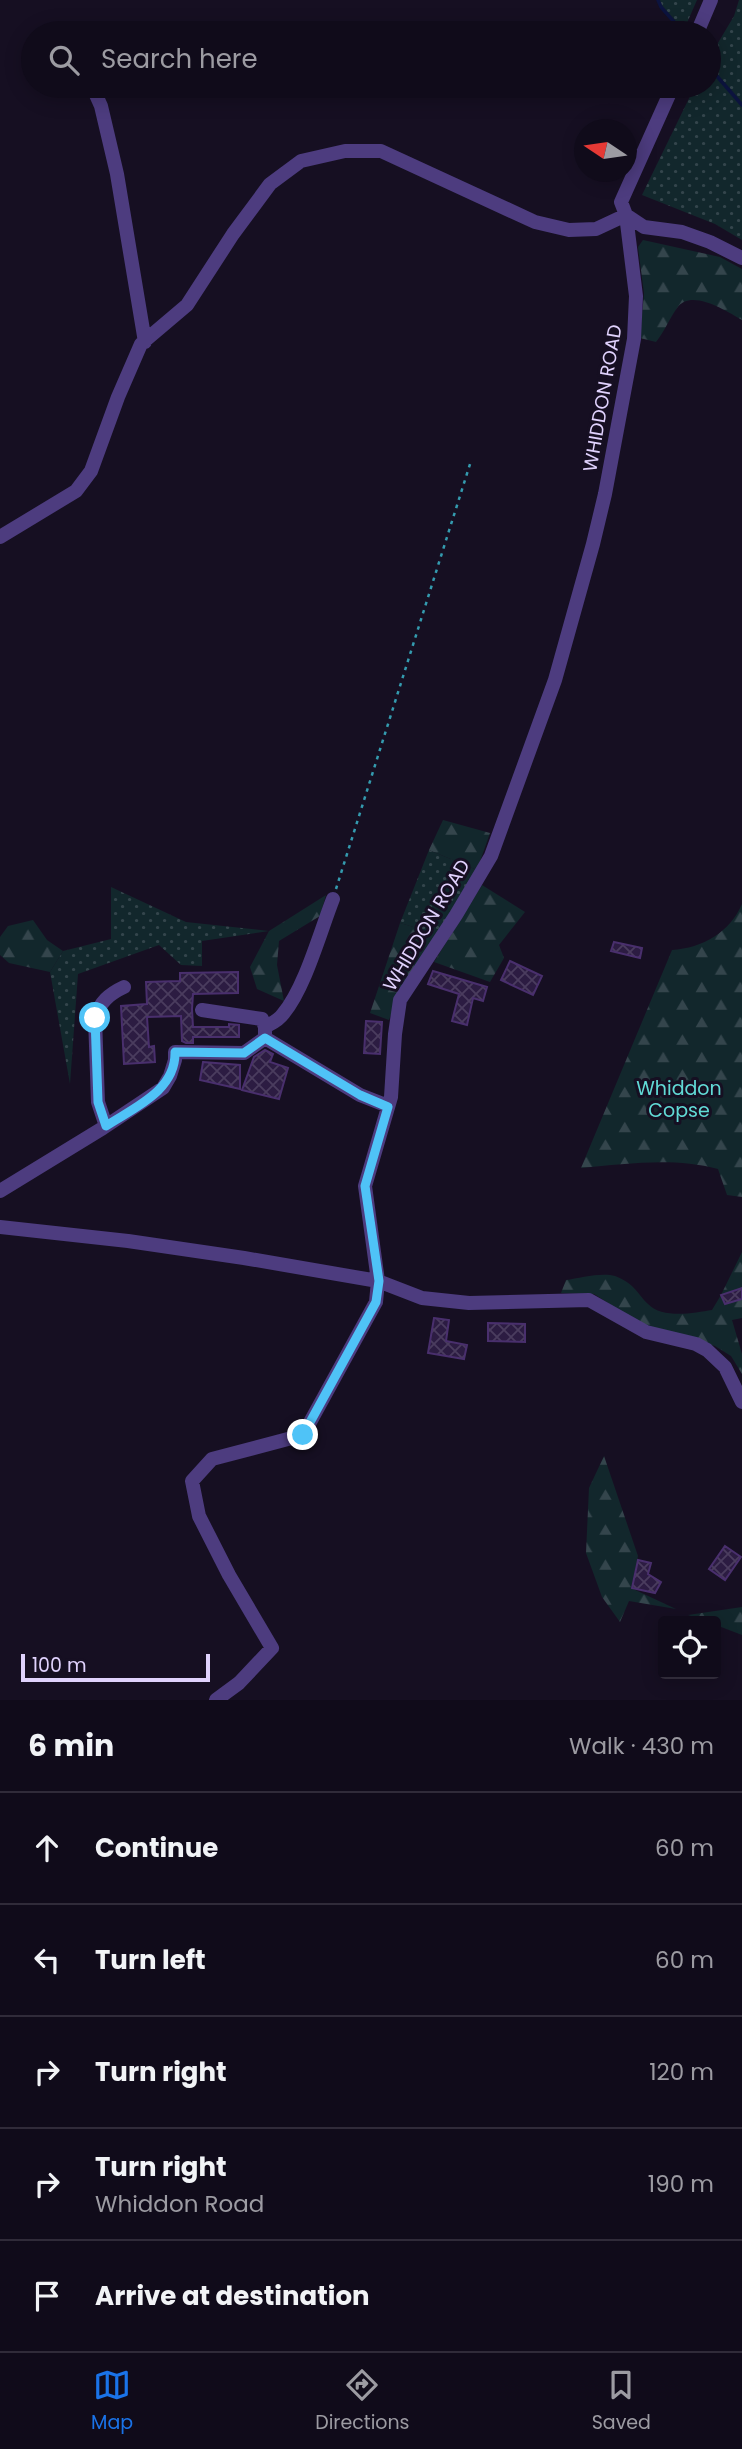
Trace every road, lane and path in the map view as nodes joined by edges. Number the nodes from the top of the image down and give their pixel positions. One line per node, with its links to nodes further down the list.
1 (711, 0): 2 (street)
2 (702, 21)
3 (97, 98): 9 (street)
4 (666, 98): 5 (street, WHIDDON ROAD)
5 (637, 148)
6 (626, 182): 7 (street, WHIDDON ROAD)
7 (626, 215): 8 (street); 9 (street); 16 (street, WHIDDON ROAD)
8 (742, 258)
9 (145, 342): 11 (street)
10 (471, 461): 12 (path)
11 (0, 537)
12 (333, 898): 15 (street)
13 (124, 987): 17 (street)
14 (202, 1010): 15 (street)
15 (265, 1033): 16 (street); 17 (street)
16 (388, 1107): 20 (street, WHIDDON ROAD)
17 (106, 1126): 18 (street)
18 (0, 1191)
19 (0, 1227): 20 (street)
20 (379, 1281): 21 (street); 22 (street, WHIDDON ROAD)
21 (742, 1402)
22 (216, 1700)

